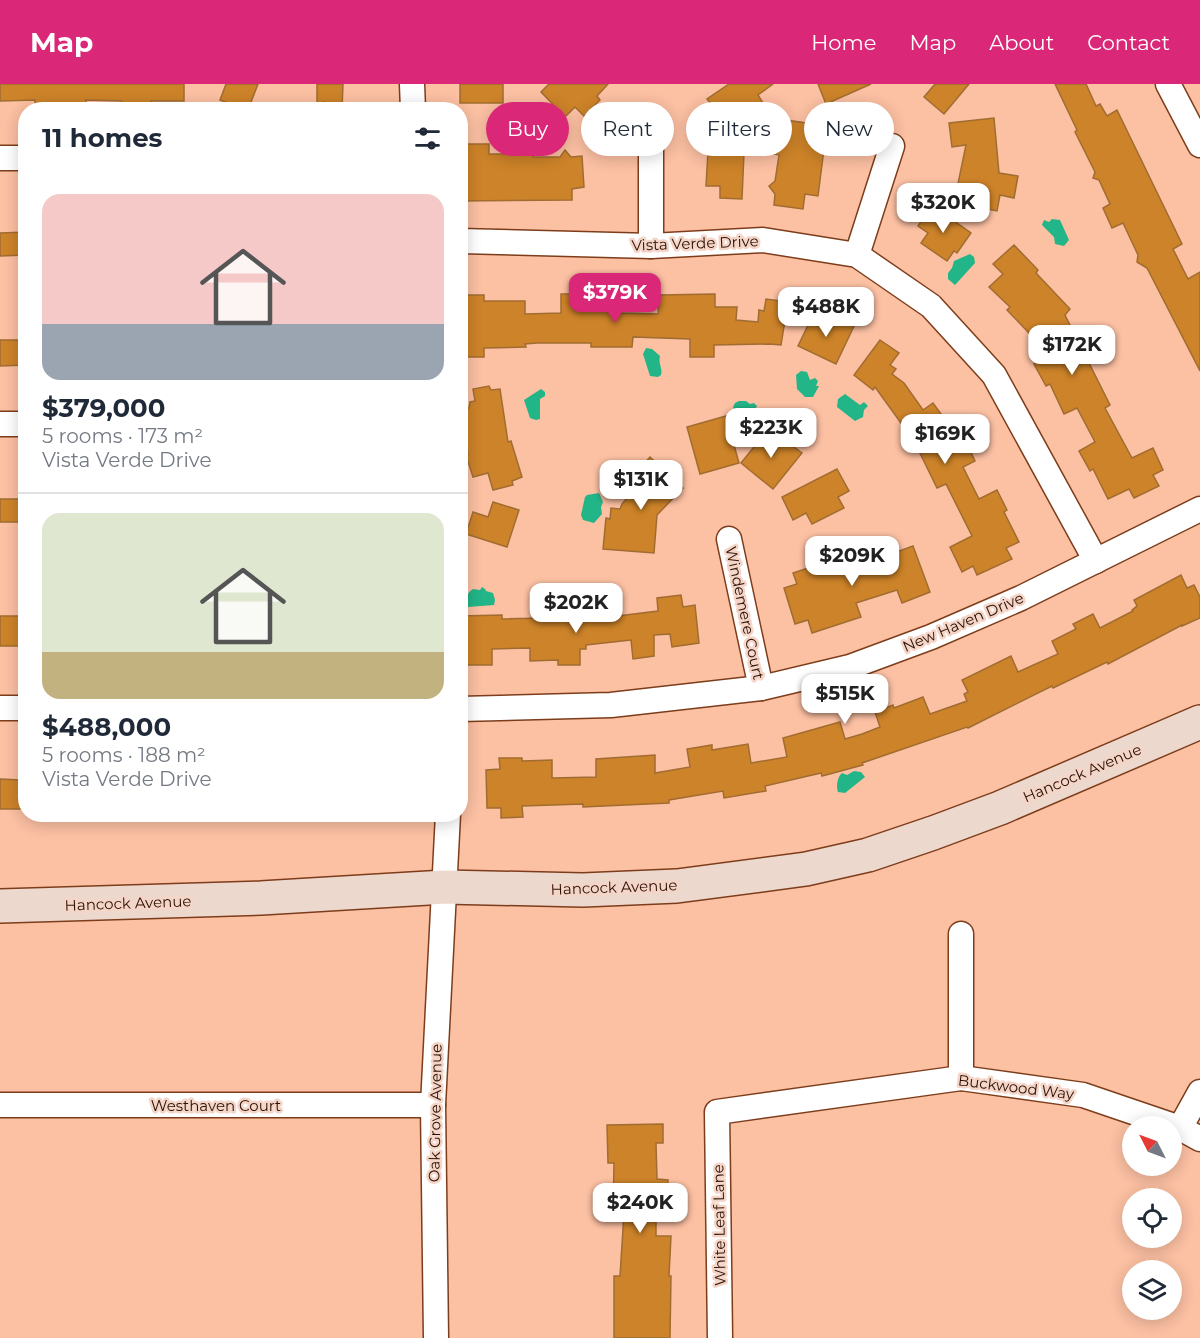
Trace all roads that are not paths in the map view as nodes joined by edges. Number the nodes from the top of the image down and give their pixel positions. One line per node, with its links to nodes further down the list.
1 (412, 84): 3 (street)
2 (1168, 84): 4 (street)
3 (413, 102)
4 (1200, 145)
5 (651, 156): 10 (street)
6 (889, 156): 11 (street)
7 (0, 158): 8 (street)
8 (18, 158)
9 (468, 241): 10 (street, Vista Verde Drive)
10 (651, 246): 11 (street, Vista Verde Drive)
11 (857, 255): 16 (street, Vista Verde Drive)
12 (0, 424): 13 (street)
13 (18, 424)
14 (1200, 509): 16 (street, New Haven Drive)
15 (729, 539): 17 (street, Windemere Court)
16 (1096, 561): 17 (street, New Haven Drive)
17 (760, 688): 20 (street, New Haven Drive)
18 (0, 708): 19 (street)
19 (18, 708)
20 (468, 709)
21 (1200, 722): 23 (main road, Hancock Avenue)
22 (448, 822): 23 (street, Oak Grove Avenue)
23 (445, 887): 24 (main road, Hancock Avenue); 29 (street, Oak Grove Avenue)
24 (0, 906)
25 (961, 934): 26 (street)
26 (961, 1078): 30 (street, Buckwood Way); 31 (street, Buckwood Way)
27 (1200, 1092): 31 (street)
28 (0, 1105): 29 (street, Westhaven Court)
29 (433, 1105): 32 (street, Oak Grove Avenue)
30 (717, 1112): 33 (street, White Leaf Lane)
31 (1190, 1133)
32 (436, 1338)
33 (720, 1338)

